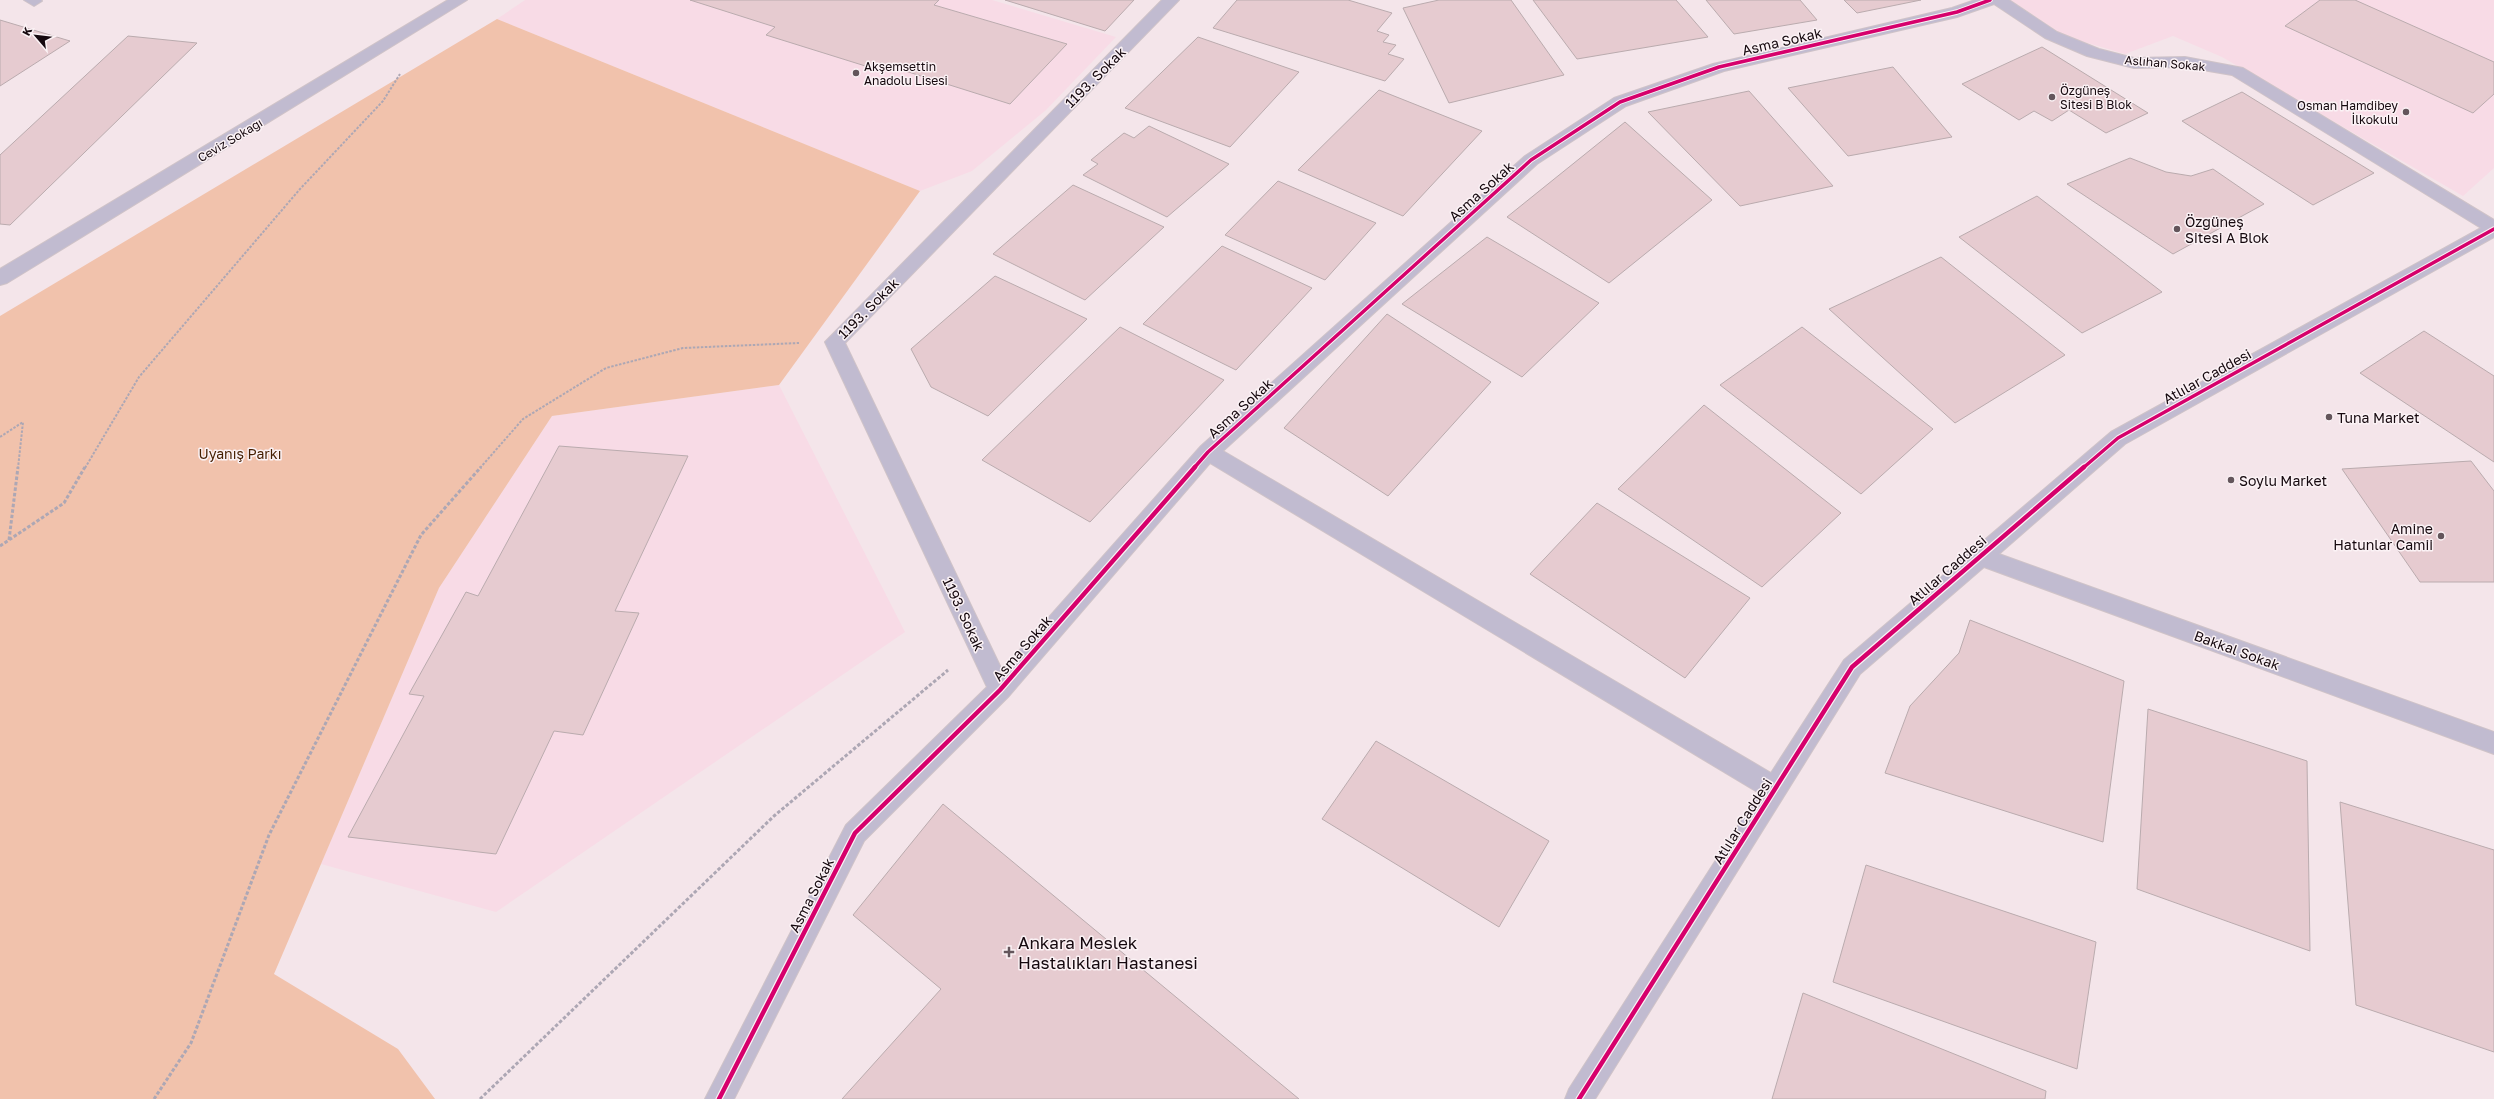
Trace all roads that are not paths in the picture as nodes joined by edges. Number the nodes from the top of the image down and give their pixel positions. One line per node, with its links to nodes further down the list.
1 (459, 0): 6 (street, Ceviz Sokağı)
2 (1171, 0): 9 (street, 1193. Sokak)
3 (1990, 0): 7 (street, Asma Sokak)
4 (1999, 0): 5 (street, Aslıhan Sokak)
5 (2494, 228): 8 (street, Atlılar Caddesi)
6 (0, 278)
7 (1208, 452): 9 (street, Asma Sokak); 11 (street)
8 (1980, 556): 10 (street, Bakkal Sokak); 11 (street, Atlılar Caddesi)
9 (1000, 690): 12 (street, Asma Sokak)
10 (2494, 743)
11 (1776, 789): 13 (street, Atlılar Caddesi)
12 (719, 1099)
13 (1579, 1099)

